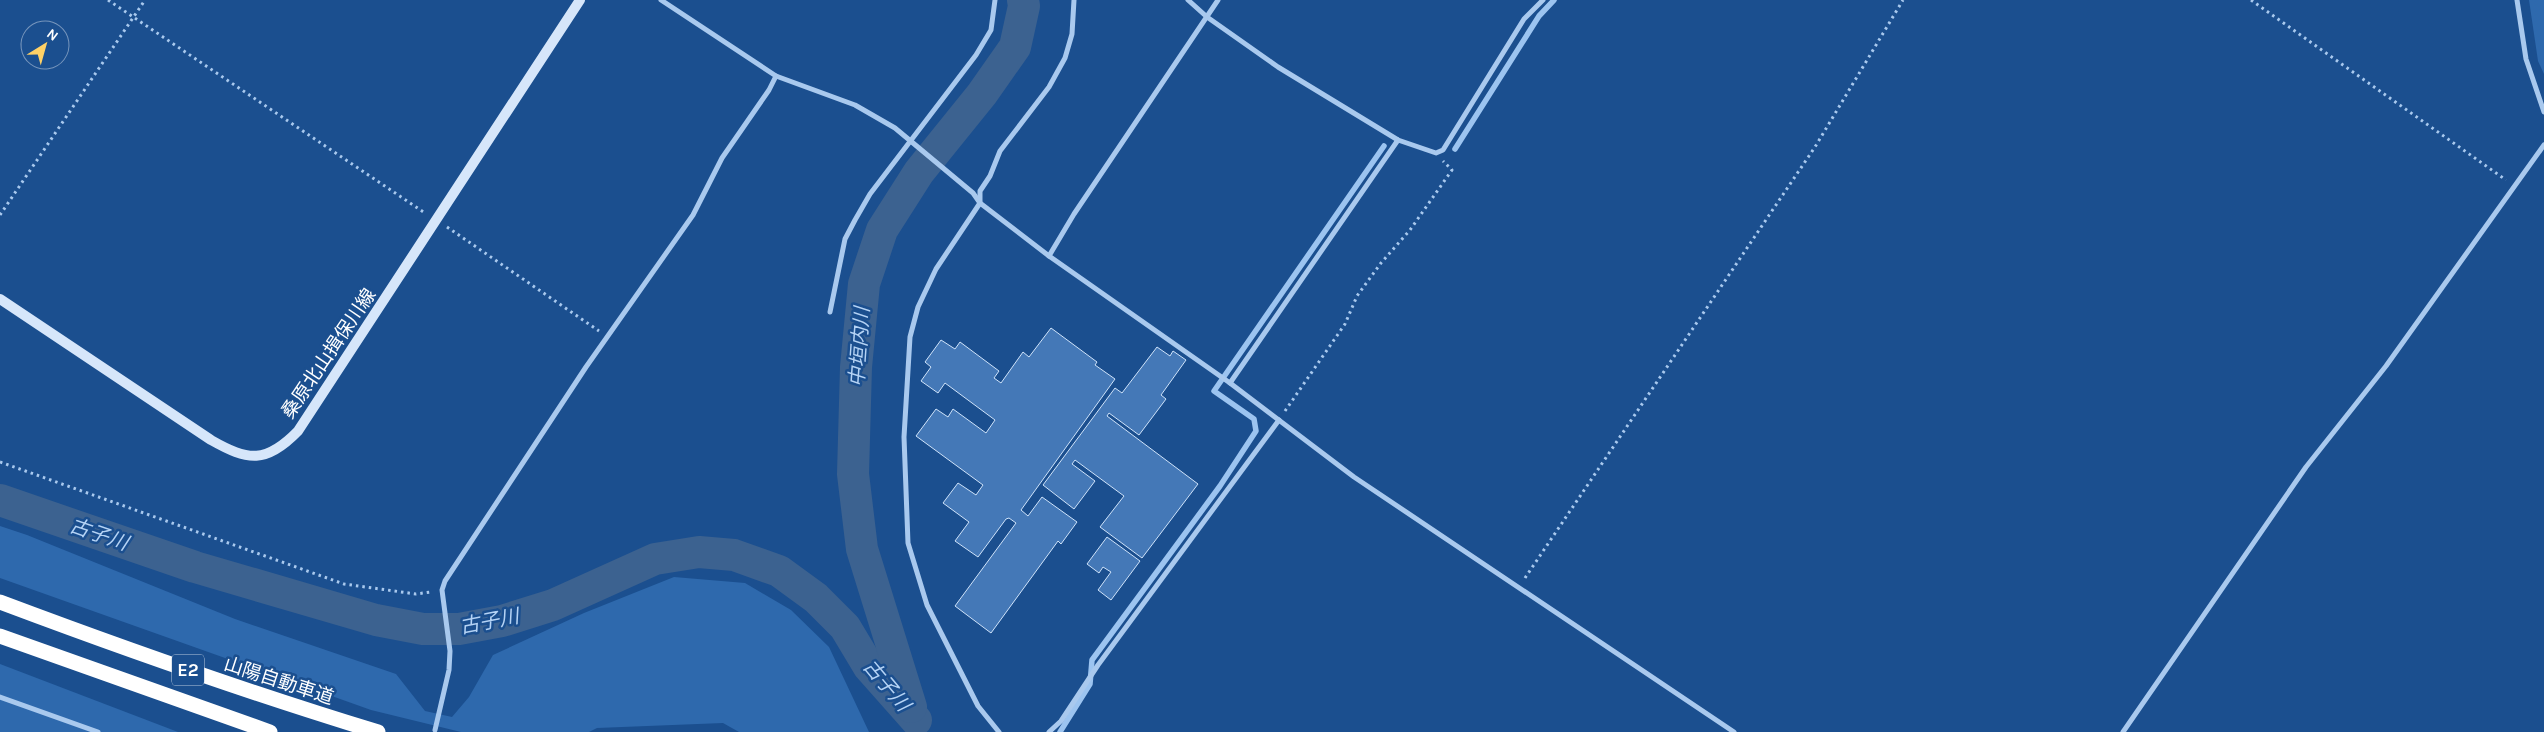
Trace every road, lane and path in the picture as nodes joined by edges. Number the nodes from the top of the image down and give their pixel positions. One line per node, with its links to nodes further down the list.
1 (108, 0): 13 (path)
2 (145, 0): 13 (path)
3 (580, 0): 24 (main road, 桑原北山揖保川線)
4 (661, 0): 15 (street)
5 (995, 0): 18 (street)
6 (1074, 0): 22 (street)
7 (1188, 0): 14 (street)
8 (1218, 0): 14 (street)
9 (1543, 0): 20 (street)
10 (1903, 0): 32 (path)
11 (2251, 0): 21 (path)
12 (2517, 0): 16 (street)
13 (133, 17): 23 (path); 24 (path)
14 (1207, 17): 17 (street); 25 (street)
15 (776, 76): 18 (street); 28 (street)
16 (2544, 112)
17 (1398, 140): 20 (street); 29 (street)
18 (913, 142): 22 (street); 27 (street)
19 (2544, 145): 21 (street)
20 (1436, 153): 30 (path)
21 (2514, 185): 44 (street)
22 (980, 203): 25 (street); 41 (street)
23 (0, 215)
24 (437, 221): 26 (main road, 桑原北山揖保川線); 28 (path)
25 (1049, 256): 29 (street)
26 (0, 299)
27 (830, 312)
28 (607, 336): 33 (street)
29 (1230, 383): 30 (street)
30 (1278, 420): 32 (street); 42 (street)
31 (0, 462): 33 (path)
32 (1519, 587): 43 (street)
33 (442, 590): 37 (street)
34 (0, 602): 40 (highway, 山陽自動車道 / E2)
35 (0, 636): 39 (highway, E2)
36 (0, 698): 38 (street)
37 (435, 730)
38 (98, 732)
39 (270, 732)
40 (378, 732)
41 (999, 732)
42 (1049, 732)
43 (1734, 732)
44 (2123, 732)

